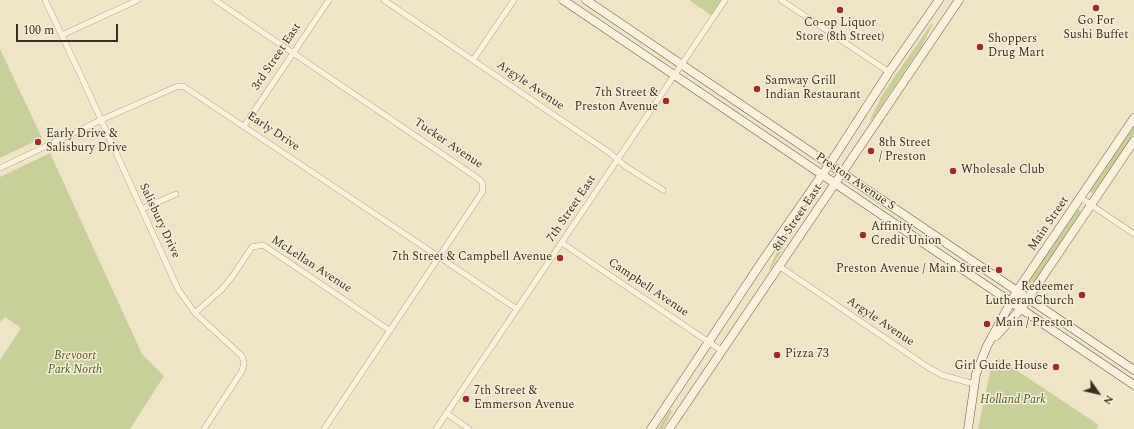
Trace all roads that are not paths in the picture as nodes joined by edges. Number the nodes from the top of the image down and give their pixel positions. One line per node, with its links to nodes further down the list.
1 (45, 0): 13 (street, Salisbury Drive)
2 (138, 0): 13 (street)
3 (215, 0): 14 (street, Tucker Avenue)
4 (329, 0): 14 (street, 3rd Street East)
5 (384, 0): 15 (street, Argyle Avenue)
6 (514, 0): 15 (street)
7 (562, 0): 18 (main road, Preston Avenue S)
8 (586, 0): 16 (main road, Preston Avenue S)
9 (725, 0): 16 (street, 7th Street East)
10 (781, 0): 17 (street)
11 (939, 0): 17 (main road, 8th Street East)
12 (959, 0): 26 (main road, 8th Street East)
13 (62, 35): 20 (street, Salisbury Drive)
14 (294, 53): 21 (street, 3rd Street East); 36 (street, Tucker Avenue)
15 (473, 60): 23 (street, Argyle Avenue)
16 (682, 65): 18 (street, 7th Street East); 24 (main road, Preston Avenue S)
17 (890, 72): 24 (main road, 8th Street East)
18 (674, 75): 23 (street, 7th Street East); 27 (main road, Preston Avenue S)
19 (1134, 118): 31 (main road, Main Street)
20 (101, 120): 21 (street, Early Drive); 25 (street, Early Drive); 33 (street, Salisbury Drive)
21 (244, 126): 36 (street, Early Drive)
22 (1134, 141): 32 (main road, Main Street)
23 (618, 159): 29 (street, Argyle Avenue); 35 (street, 7th Street East)
24 (830, 164): 26 (main road, Preston Avenue S); 27 (main road, 8th Street East)
25 (0, 168)
26 (842, 173): 28 (main road, 8th Street East); 38 (main road, Preston Avenue S)
27 (823, 174): 28 (main road, Preston Avenue S); 45 (main road, 8th Street East)
28 (835, 183): 37 (main road, 8th Street East); 40 (main road, Preston Avenue S)
29 (663, 190)
30 (176, 194): 33 (street)
31 (1081, 198): 32 (street); 38 (main road, Main Street)
32 (1091, 205): 34 (street); 39 (main road, Main Street)
33 (142, 209): 43 (street, Salisbury Drive)
34 (1134, 234)
35 (562, 243): 41 (street, 7th Street East); 45 (street, Campbell Avenue)
36 (438, 257): 41 (street, Early Drive); 44 (street, Tucker Avenue)
37 (779, 266): 47 (main road, 8th Street East); 49 (street, Argyle Avenue)
38 (1017, 291): 39 (main road, Preston Avenue S); 40 (main road, Main Street)
39 (1028, 299): 42 (main road, Main Street); 48 (main road, Preston Avenue S)
40 (1011, 302): 42 (main road, Preston Avenue S); 46 (main road, Main Street)
41 (517, 309): 51 (street, 7th Street East)
42 (1021, 309): 46 (main road, Main Street); 50 (main road, Preston Avenue S)
43 (195, 313): 44 (street, McLellan Avenue); 52 (street, Salisbury Drive)
44 (389, 330): 53 (street, Tucker Avenue)
45 (709, 342): 47 (street, Campbell Avenue); 56 (main road, 8th Street East)
46 (988, 346): 49 (main road, Main Street)
47 (722, 351): 57 (main road, 8th Street East)
48 (1134, 370)
49 (974, 384): 58 (main road, Main Street)
50 (1134, 385)
51 (446, 413): 54 (street, 7th Street East); 55 (street)
52 (204, 429)
53 (324, 429)
54 (436, 429)
55 (469, 429)
56 (651, 429)
57 (669, 429)
58 (968, 429)

